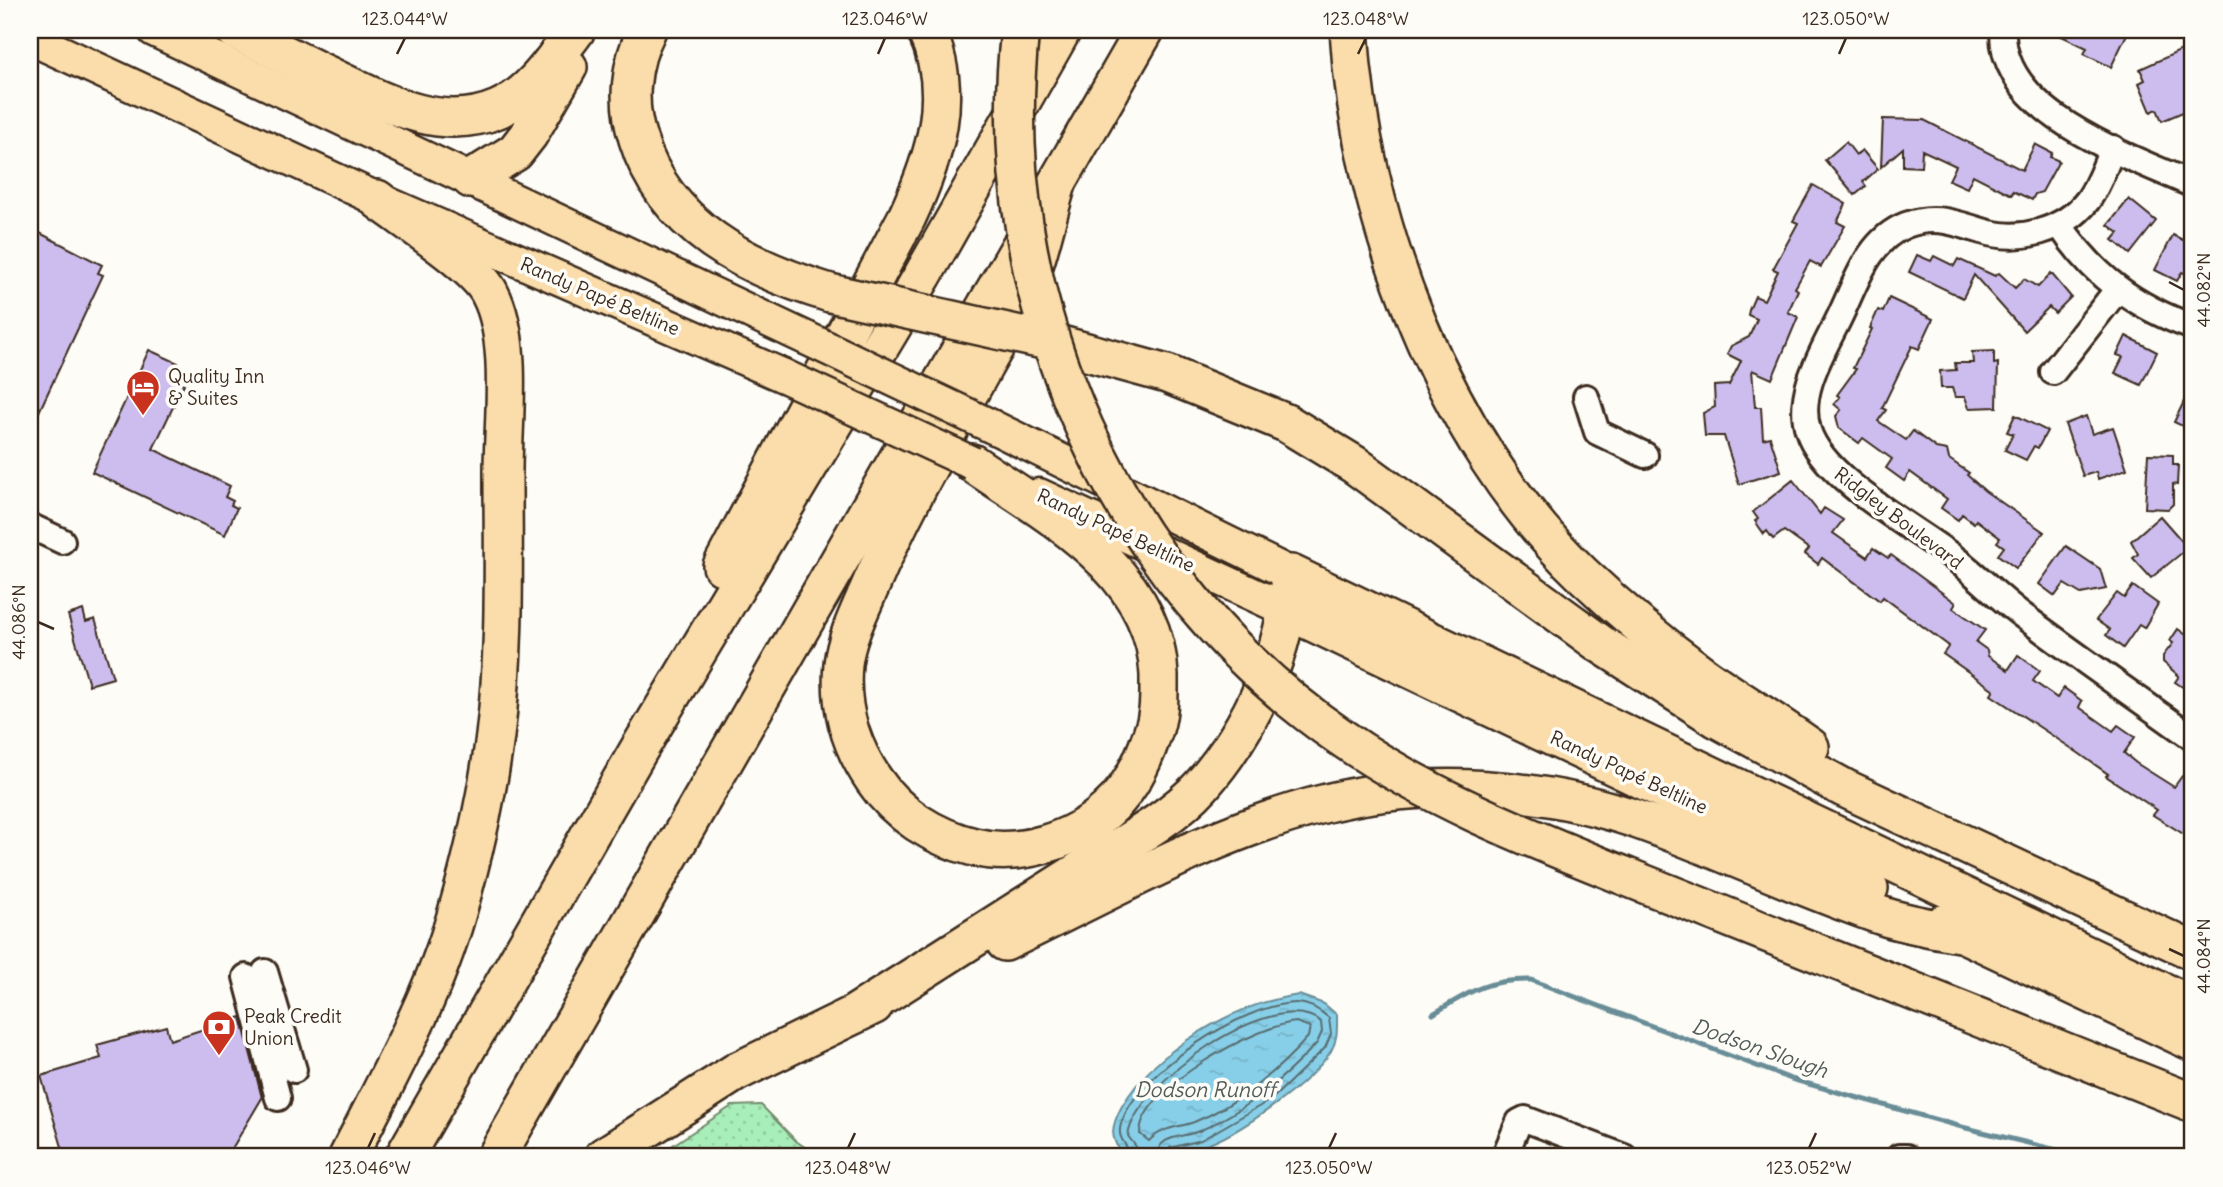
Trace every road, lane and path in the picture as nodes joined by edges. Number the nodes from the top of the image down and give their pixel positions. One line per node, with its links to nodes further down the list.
1 (153, 30): 14 (main road, Randy Papé Beltline)
2 (234, 30): 3 (highway)
3 (576, 30)
4 (589, 30): 14 (highway)
5 (647, 30): 31 (highway, bridge)
6 (926, 30): 30 (highway)
7 (1020, 30): 38 (highway, bridge)
8 (1062, 30): 30 (highway)
9 (1145, 30): 15 (highway)
10 (1349, 30): 31 (highway)
11 (2003, 30): 13 (street)
12 (30, 38): 17 (main road, Randy Papé Beltline)
13 (2113, 148): 16 (street); 18 (street, Ridgley Boulevard)
14 (471, 179): 27 (main road, Randy Papé Beltline, bridge)
15 (1056, 184): 24 (highway); 41 (highway)
16 (2193, 185)
17 (377, 199): 24 (main road, Randy Papé Beltline, bridge); 39 (highway)
18 (2059, 224): 19 (street); 29 (street, Ridgley Boulevard)
19 (2117, 290): 20 (street); 21 (street)
20 (2193, 327)
21 (2053, 372)
22 (1586, 397): 23 (street)
23 (1645, 455)
24 (972, 463): 28 (main road, Randy Papé Beltline)
25 (30, 526): 26 (street)
26 (62, 541)
27 (1291, 574): 28 (highway); 35 (highway, Randy Papé Beltline)
28 (1289, 611): 32 (highway, Randy Papé Beltline); 36 (highway)
29 (2193, 738)
30 (638, 751): 40 (highway)
31 (1906, 815): 33 (highway)
32 (1965, 934): 36 (highway); 37 (highway, Randy Papé Beltline)
33 (2193, 951)
34 (259, 973): 34 (street)
35 (2193, 1006)
36 (853, 1015): 42 (highway)
37 (2193, 1042)
38 (2193, 1103)
39 (348, 1157)
40 (404, 1157)
41 (496, 1157)
42 (603, 1157)
43 (1504, 1157): 44 (street)
44 (1624, 1157)
45 (1899, 1157): 46 (street)
46 (1906, 1157)

